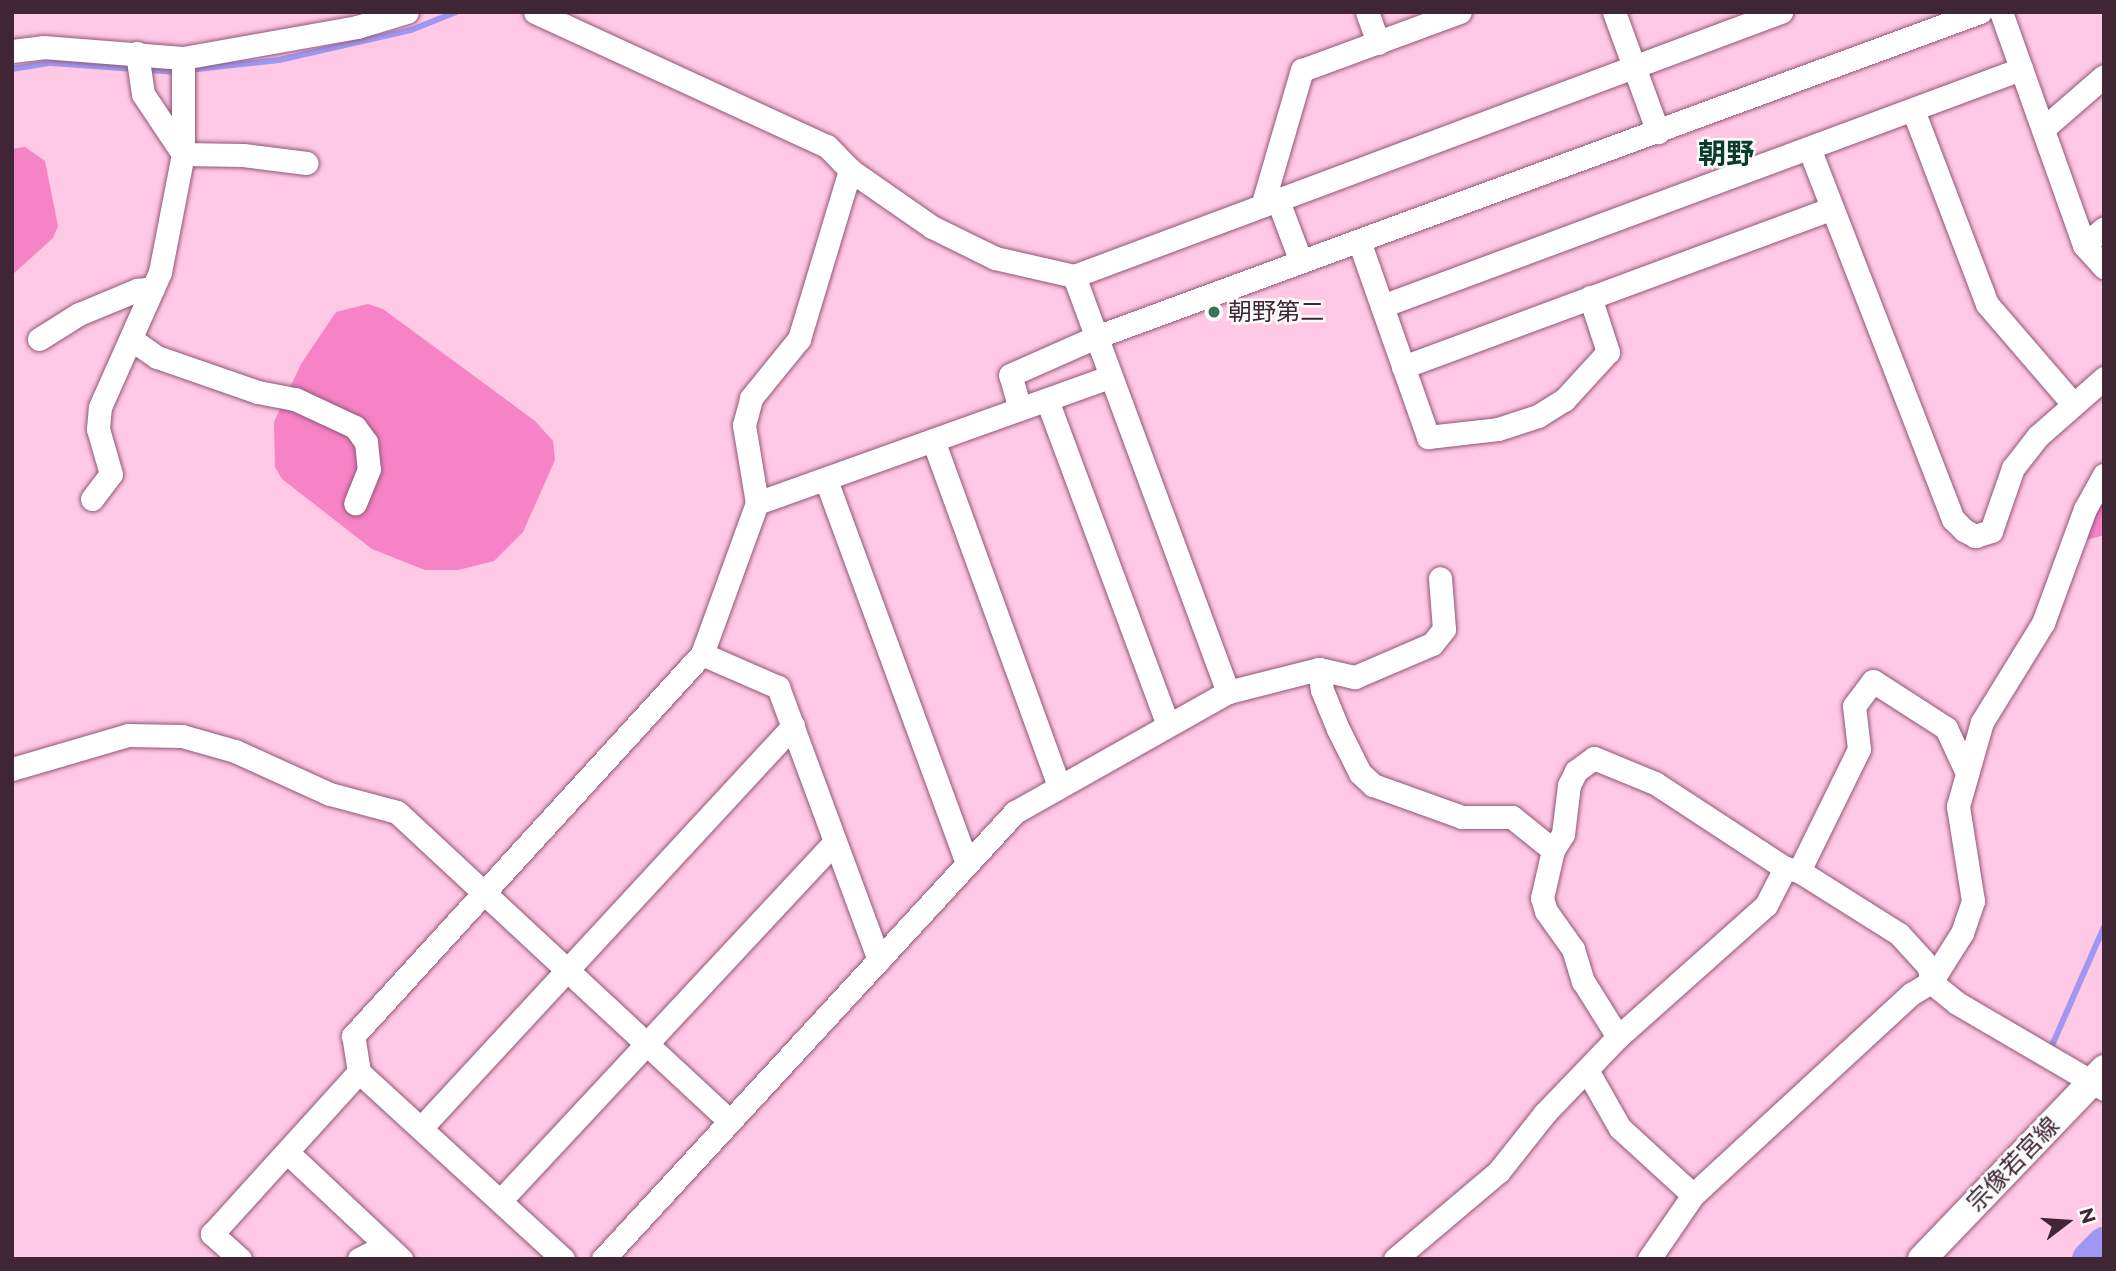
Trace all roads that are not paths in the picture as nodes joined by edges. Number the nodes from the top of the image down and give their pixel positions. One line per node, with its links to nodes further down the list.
1 (407, 12): 12 (street)
2 (535, 12): 22 (street)
3 (1367, 12): 9 (street)
4 (1460, 12): 9 (street)
5 (1614, 12): 13 (street)
6 (1781, 12): 13 (street)
7 (1980, 12): 18 (street)
8 (2000, 12): 14 (street)
9 (1378, 43): 23 (street)
10 (12, 51): 11 (street)
11 (137, 54): 12 (street); 20 (street)
12 (183, 58): 20 (street)
13 (1634, 66): 18 (street); 23 (street)
14 (2021, 68): 16 (street); 17 (street)
15 (2104, 76): 17 (street)
16 (1913, 110): 19 (street); 41 (street)
17 (2044, 128): 27 (street)
18 (1658, 132): 26 (street)
19 (1809, 148): 24 (street); 33 (street)
20 (183, 154): 21 (street); 31 (street)
21 (306, 163)
22 (850, 170): 30 (street); 48 (street)
23 (1270, 200): 28 (street); 30 (street)
24 (1830, 209): 32 (street); 41 (street)
25 (2104, 228): 27 (street)
26 (1359, 241): 28 (street); 33 (street)
27 (2084, 245): 29 (street)
28 (1301, 262): 34 (street)
29 (2104, 267)
30 (1074, 276): 34 (street)
31 (153, 288): 35 (street); 36 (street)
32 (1590, 297): 37 (street); 37 (street)
33 (1382, 306): 37 (street)
34 (1096, 337): 38 (street); 42 (street)
35 (39, 339)
36 (131, 339): 46 (street); 47 (street)
37 (1403, 367)
38 (1109, 377): 40 (street); 52 (street)
39 (2104, 378): 41 (street)
40 (1047, 400): 42 (street); 53 (street)
41 (2073, 404)
42 (1020, 409): 43 (street)
43 (933, 440): 45 (street); 57 (street)
44 (2104, 475): 56 (street)
45 (826, 480): 48 (street); 60 (street)
46 (92, 499)
47 (355, 503)
48 (757, 503): 50 (street)
49 (1440, 578): 51 (street)
50 (702, 654): 54 (street); 62 (street)
51 (1319, 669): 52 (street); 59 (street)
52 (1228, 692): 53 (street)
53 (1167, 723): 57 (street)
54 (793, 726): 58 (street); 64 (street)
55 (12, 769): 62 (street)
56 (1967, 773): 61 (street); 65 (street)
57 (1058, 784): 60 (street)
58 (835, 842): 63 (street); 67 (street)
59 (1553, 850): 61 (street); 66 (street)
60 (967, 864): 63 (street)
61 (1792, 869): 65 (street); 66 (street)
62 (484, 895): 64 (street); 68 (street)
63 (879, 960): 71 (street)
64 (567, 971): 67 (street); 72 (street)
65 (1931, 982): 70 (street); 74 (street)
66 (1618, 1037): 69 (street)
67 (647, 1045): 71 (street); 75 (street)
68 (359, 1072): 72 (street); 73 (street)
69 (1588, 1072): 74 (street); 81 (street)
70 (2099, 1080): 83 (main road, 宗像若宮線)
71 (730, 1121): 80 (street)
72 (421, 1128): 75 (street)
73 (288, 1153): 76 (street); 77 (street)
74 (1693, 1195): 82 (street)
75 (500, 1201): 79 (street)
76 (393, 1252): 78 (street)
77 (240, 1259)
78 (359, 1259)
79 (563, 1259)
80 (603, 1259)
81 (1395, 1259)
82 (1649, 1259)
83 (1922, 1259)

